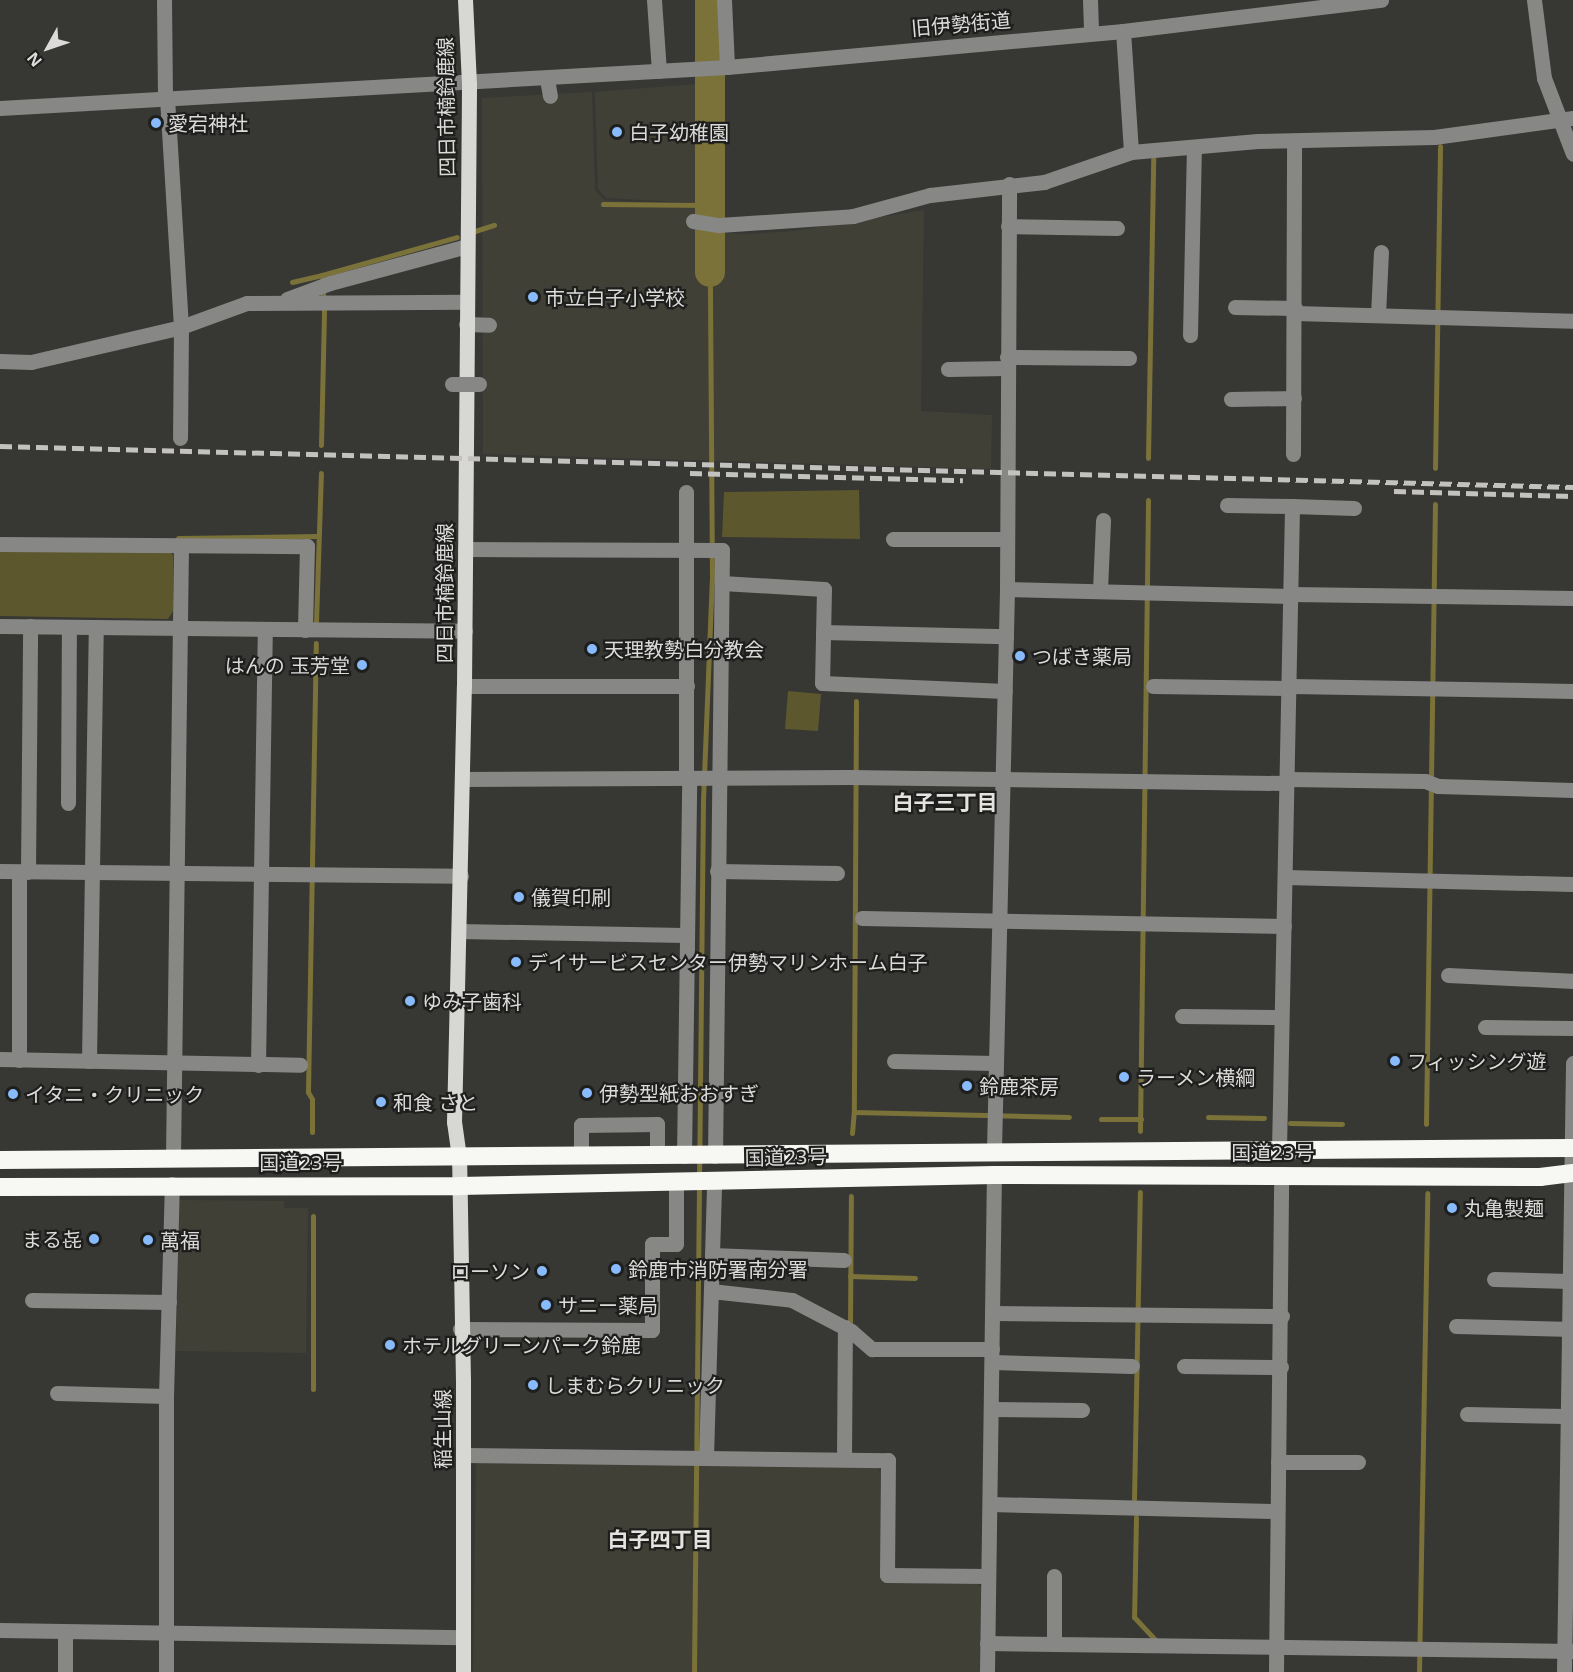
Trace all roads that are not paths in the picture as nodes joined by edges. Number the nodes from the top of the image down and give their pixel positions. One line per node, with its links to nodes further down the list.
1 (164, 0): 15 (street)
2 (465, 0): 13 (main road, 四日市楠鈴鹿線)
3 (654, 0): 11 (street)
4 (724, 0): 10 (street)
5 (1090, 0): 9 (street)
6 (1381, 0): 8 (street, 旧伊勢街道)
7 (1534, 0): 17 (street)
8 (1123, 31): 9 (street, 旧伊勢街道); 20 (street)
9 (1091, 33): 10 (street, 旧伊勢街道)
10 (725, 67): 11 (street, 旧伊勢街道)
11 (659, 71): 12 (street, 旧伊勢街道)
12 (548, 79): 13 (street, 旧伊勢街道); 14 (street)
13 (469, 84): 15 (street, 旧伊勢街道); 26 (main road, 四日市楠鈴鹿線)
14 (550, 96)
15 (166, 98): 16 (street, 旧伊勢街道); 36 (street)
16 (0, 108)
17 (1566, 118): 18 (street); 21 (street)
18 (1294, 142): 19 (street); 31 (street)
19 (1194, 147): 20 (street); 37 (street)
20 (1131, 152): 22 (street)
21 (1573, 154)
22 (1009, 184): 23 (street); 24 (street)
23 (693, 222)
24 (1008, 226): 25 (street); 40 (street)
25 (1117, 228)
26 (467, 246): 28 (street); 29 (main road, 四日市楠鈴鹿線)
27 (1381, 252): 32 (street)
28 (323, 294): 29 (street); 36 (street)
29 (467, 302): 34 (main road, 四日市楠鈴鹿線)
30 (1235, 307): 31 (street)
31 (1295, 311): 32 (street); 44 (street)
32 (1378, 315): 33 (street)
33 (1573, 321)
34 (466, 324): 35 (street); 57 (main road, 四日市楠鈴鹿線)
35 (489, 325)
36 (181, 327): 39 (street); 46 (street)
37 (1190, 335)
38 (1129, 358): 40 (street)
39 (0, 361)
40 (1007, 363): 41 (street); 54 (street)
41 (948, 369)
42 (452, 384): 43 (street, bridge)
43 (479, 384)
44 (1294, 398): 45 (street); 47 (street)
45 (1231, 399)
46 (180, 438)
47 (1293, 454)
48 (686, 492): 58 (street)
49 (1227, 505): 50 (street)
50 (1292, 506): 51 (street); 62 (street)
51 (1354, 508)
52 (1103, 520): 61 (street)
53 (893, 539): 54 (street)
54 (1005, 539): 60 (street)
55 (0, 544): 56 (street)
56 (181, 547): 68 (street); 70 (street)
57 (465, 549): 58 (street); 71 (main road, 四日市楠鈴鹿線)
58 (690, 550): 59 (street); 75 (street)
59 (722, 583): 72 (street); 83 (street)
60 (1007, 589): 61 (street); 73 (street)
61 (1100, 590): 62 (street)
62 (1291, 595): 63 (street); 77 (street)
63 (1573, 598)
64 (0, 626): 65 (street)
65 (30, 626): 66 (street); 89 (street)
66 (69, 627): 67 (street); 86 (street)
67 (96, 627): 68 (street); 90 (street)
68 (180, 628): 69 (street); 91 (street)
69 (265, 630): 70 (street); 93 (street)
70 (306, 630): 71 (street)
71 (465, 631): 74 (main road, 四日市楠鈴鹿線)
72 (823, 632): 73 (street); 78 (street)
73 (1006, 636): 78 (street)
74 (464, 686): 75 (street); 80 (main road, 四日市楠鈴鹿線)
75 (687, 686): 82 (street)
76 (1153, 686): 77 (street)
77 (1290, 687): 79 (street); 84 (street)
78 (1005, 691): 81 (street)
79 (1573, 691)
80 (463, 778): 82 (street); 94 (main road, 四日市楠鈴鹿線)
81 (1000, 778): 83 (street); 84 (street); 98 (street)
82 (689, 779): 83 (street); 101 (street)
83 (718, 779): 87 (street)
84 (1287, 781): 85 (street); 95 (street)
85 (1573, 790)
86 (68, 803)
87 (717, 871): 92 (street); 123 (street)
88 (0, 872): 89 (street)
89 (24, 872): 90 (street); 109 (street)
90 (92, 872): 91 (street); 110 (street)
91 (179, 873): 93 (street); 112 (street)
92 (837, 873)
93 (261, 874): 94 (street); 115 (street)
94 (461, 876): 100 (main road, 四日市楠鈴鹿線)
95 (1285, 877): 96 (street); 99 (street)
96 (1573, 884)
97 (862, 918): 98 (street)
98 (997, 923): 99 (street); 113 (street)
99 (1284, 926): 105 (street)
100 (459, 931): 101 (street); 125 (main road, 四日市楠鈴鹿線)
101 (684, 935): 122 (street)
102 (1448, 975): 103 (street)
103 (1573, 981)
104 (1182, 1016): 105 (street)
105 (1281, 1017): 119 (street)
106 (1485, 1027): 107 (street)
107 (1573, 1028)
108 (0, 1059): 109 (street)
109 (19, 1060): 110 (street)
110 (89, 1061): 112 (street)
111 (894, 1061): 113 (street)
112 (176, 1062): 115 (street); 124 (street)
113 (995, 1063): 118 (street)
114 (1573, 1063): 117 (street)
115 (258, 1065): 116 (street)
116 (300, 1065)
117 (1573, 1148): 119 (highway, 国道23号); 127 (street)
118 (994, 1150): 119 (highway, 国道23号); 123 (highway, 国道23号)
119 (1279, 1150)
120 (657, 1153): 121 (highway, 国道23号); 121 (street); 122 (highway, 国道23号)
121 (581, 1155): 125 (highway, 国道23号)
122 (684, 1156): 123 (highway, 国道23号)
123 (711, 1156)
124 (173, 1157): 125 (highway, 国道23号); 126 (highway, 国道23号)
125 (459, 1157): 133 (main road, 四日市楠鈴鹿線)
126 (0, 1160)
127 (1572, 1173): 128 (highway, 国道23号); 138 (street)
128 (1281, 1174): 129 (highway, 国道23号); 143 (street)
129 (994, 1175): 131 (highway, 国道23号); 142 (street)
130 (681, 1181): 131 (highway, 国道23号); 133 (highway, 国道23号); 146 (street)
131 (711, 1181): 135 (street)
132 (172, 1184): 133 (highway, 国道23号); 134 (highway, 国道23号); 141 (street)
133 (459, 1186): 146 (main road, 稲生山線)
134 (0, 1187)
135 (712, 1255): 136 (street); 139 (street)
136 (844, 1260)
137 (1494, 1279): 138 (street)
138 (1569, 1281): 147 (street)
139 (711, 1291): 145 (street); 159 (street)
140 (32, 1300): 141 (street)
141 (169, 1302): 153 (street)
142 (992, 1313): 143 (street); 148 (street)
143 (1282, 1316): 151 (street)
144 (1456, 1326): 147 (street)
145 (845, 1327): 148 (street); 160 (street)
146 (460, 1329): 158 (main road, 稲生山線)
147 (1570, 1329): 157 (street)
148 (992, 1356): 149 (street); 154 (street)
149 (1132, 1366)
150 (1184, 1366): 151 (street)
151 (1281, 1367): 161 (street)
152 (57, 1393): 153 (street)
153 (166, 1396): 169 (street)
154 (991, 1409): 155 (street); 163 (street)
155 (1082, 1410)
156 (1467, 1414): 157 (street)
157 (1566, 1416): 174 (street)
158 (464, 1455): 159 (street); 170 (main road, 稲生山線)
159 (706, 1457): 160 (street)
160 (844, 1458): 165 (street)
161 (1278, 1462): 162 (street); 164 (street)
162 (1358, 1462)
163 (990, 1504): 164 (street); 165 (street)
164 (1276, 1511): 173 (street)
165 (987, 1576): 171 (street)
166 (1054, 1576): 172 (street)
167 (0, 1630): 168 (street)
168 (65, 1632): 169 (street); 175 (street)
169 (167, 1632): 170 (street); 176 (street)
170 (463, 1637): 177 (main road, 稲生山線)
171 (987, 1643): 172 (street); 178 (street)
172 (1053, 1643): 173 (street)
173 (1276, 1647): 174 (street); 179 (street)
174 (1569, 1651): 180 (street)
175 (65, 1672)
176 (166, 1672)
177 (462, 1672)
178 (987, 1672)
179 (1276, 1672)
180 (1564, 1672)

